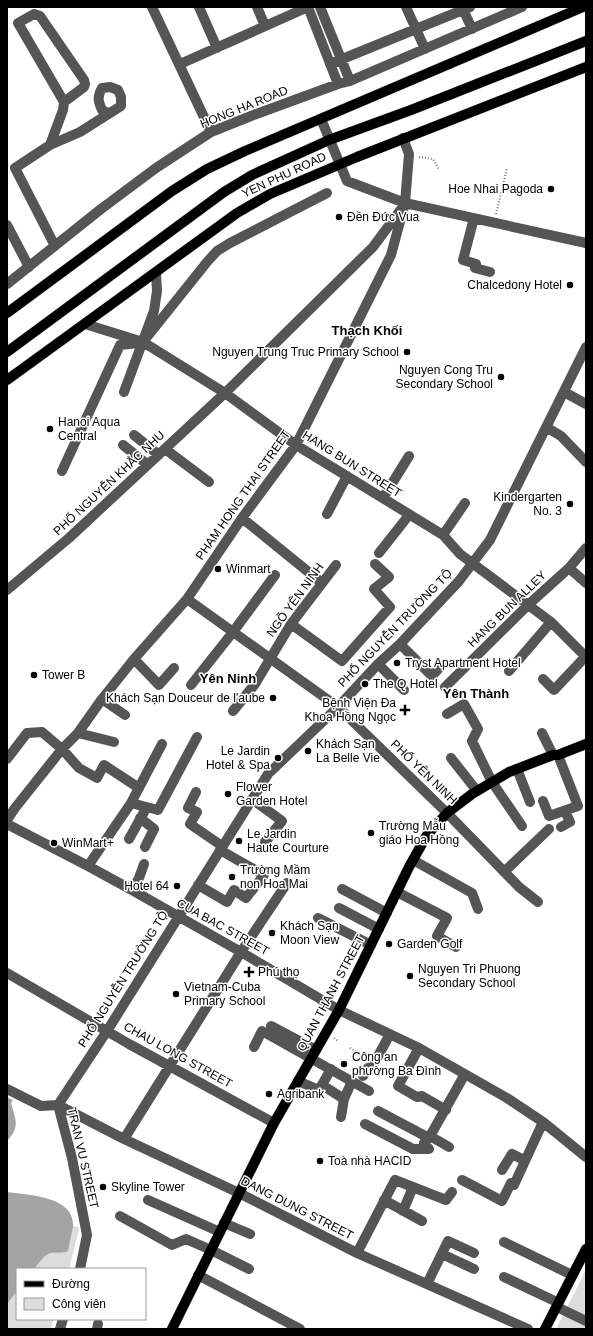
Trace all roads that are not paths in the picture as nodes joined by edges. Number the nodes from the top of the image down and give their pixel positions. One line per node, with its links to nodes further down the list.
1 (152, 7): 17 (street)
2 (199, 7): 14 (street)
3 (257, 7): 10 (street)
4 (308, 7): 10 (street); 18 (street)
5 (320, 7): 16 (street)
6 (406, 7): 11 (street)
7 (521, 7): 12 (street, HONG HA ROAD)
8 (583, 7): 24 (main road)
9 (465, 8): 11 (street); 12 (street)
10 (265, 26): 14 (street)
11 (417, 29): 15 (street); 16 (street)
12 (472, 29): 15 (street, HONG HA ROAD)
13 (586, 41): 27 (main road, YEN PHU ROAD)
14 (217, 48): 17 (street)
15 (425, 49): 20 (street, HONG HA ROAD)
16 (341, 60): 18 (street); 20 (street)
17 (180, 64): 25 (street)
18 (330, 64): 21 (street)
19 (586, 67): 26 (main road, YEN PHU ROAD)
20 (350, 81): 21 (street, HONG HA ROAD)
21 (338, 84): 25 (street, HONG HA ROAD)
22 (64, 102): 22 (street); 28 (street)
23 (108, 113): 28 (street)
24 (321, 119): 27 (street); 42 (main road)
25 (211, 132): 35 (street, HONG HA ROAD)
26 (403, 138): 29 (main road, YEN PHU ROAD); 31 (street, PHAM HONG THAI STREET)
27 (329, 140): 29 (street); 46 (main road, YEN PHU ROAD)
28 (50, 145): 35 (street)
29 (339, 164): 31 (street); 39 (main road, YEN PHU ROAD)
30 (327, 193): 44 (street)
31 (405, 203): 32 (street); 36 (street, PHỐ NGUYỄN KHẮC NHU); 37 (street, PHAM HONG THAI STREET)
32 (474, 218): 34 (street); 40 (street)
33 (7, 225): 38 (street)
34 (586, 243)
35 (55, 246): 38 (street, HONG HA ROAD)
36 (373, 247): 37 (street); 50 (street, PHỐ NGUYỄN KHẮC NHU)
37 (391, 255): 55 (street, PHAM HONG THAI STREET)
38 (28, 267): 41 (street, HONG HA ROAD)
39 (156, 272): 43 (main road, YEN PHU ROAD); 44 (street)
40 (490, 272)
41 (7, 284)
42 (7, 313)
43 (85, 324): 44 (street, HANG BUN STREET); 47 (main road, YEN PHU ROAD)
44 (143, 342): 48 (street); 50 (street, HANG BUN STREET); 60 (street)
45 (586, 347): 49 (street, PHỐ NGUYỄN TRƯỜNG TỘ)
46 (7, 352)
47 (7, 380)
48 (124, 392)
49 (564, 392): 51 (street); 52 (street, PHỐ NGUYỄN TRƯỜNG TỘ)
50 (225, 393): 55 (street, HANG BUN STREET); 56 (street, PHỐ NGUYỄN KHẮC NHU)
51 (586, 404)
52 (546, 427): 58 (street); 73 (street, PHỐ NGUYỄN TRƯỜNG TỘ)
53 (134, 436): 56 (street)
54 (123, 446): 59 (street)
55 (296, 446): 61 (street, HANG BUN STREET); 67 (street, PHAM HONG THAI STREET)
56 (162, 452): 59 (street, PHỐ NGUYỄN KHẮC NHU); 62 (street)
57 (409, 456): 63 (street)
58 (586, 462)
59 (148, 465): 78 (street, PHỐ NGUYỄN KHẮC NHU)
60 (62, 471)
61 (347, 476): 63 (street, HANG BUN STREET); 65 (street)
62 (209, 482)
63 (383, 498): 66 (street, HANG BUN STREET)
64 (465, 503): 68 (street)
65 (327, 514)
66 (409, 515): 68 (street, HANG BUN STREET); 70 (street)
67 (242, 518): 76 (street); 79 (street, PHAM HONG THAI STREET)
68 (443, 535): 73 (street, HANG BUN STREET)
69 (586, 548): 74 (street, HANG BUN ALLEY)
70 (379, 553)
71 (336, 564): 76 (street, NGÕ YÊN NINH)
72 (375, 564): 82 (street)
73 (473, 564): 80 (street, HANG BUN STREET); 84 (street, PHỐ NGUYỄN TRƯỜNG TỘ)
74 (569, 568): 77 (street); 80 (street, HANG BUN ALLEY)
75 (275, 575): 83 (street)
76 (322, 583): 82 (street, NGÕ YÊN NINH)
77 (586, 583)
78 (7, 590)
79 (187, 599): 83 (street, PHỐ YÊN NINH); 87 (street, PHAM HONG THAI STREET)
80 (528, 605): 81 (street, HANG BUN STREET); 94 (street, HANG BUN ALLEY)
81 (551, 622): 85 (street, HANG BUN STREET); 91 (street)
82 (291, 624): 86 (street, NGÕ YÊN NINH)
83 (233, 632): 86 (street, PHỐ YÊN NINH); 93 (street)
84 (400, 644): 88 (street, PHỐ NGUYỄN TRƯỜNG TỘ); 89 (street)
85 (586, 657): 92 (street)
86 (271, 658): 97 (street, PHỐ YÊN NINH); 98 (street, NGÕ YÊN NINH)
87 (134, 659): 90 (street); 96 (street, PHAM HONG THAI STREET)
88 (378, 664): 95 (street); 97 (street, PHỐ NGUYỄN TRƯỜNG TỘ)
89 (442, 665)
90 (174, 668)
91 (509, 671)
92 (543, 679)
93 (191, 685)
94 (445, 687)
95 (404, 690)
96 (102, 699): 100 (street); 101 (street, PHAM HONG THAI STREET)
97 (338, 707): 116 (street, PHỐ NGUYỄN TRƯỜNG TỘ); 122 (street, PHỐ YÊN NINH)
98 (234, 711)
99 (447, 714): 112 (street)
100 (125, 715)
101 (78, 733): 104 (street); 107 (street, PHAM HONG THAI STREET)
102 (542, 733): 108 (street)
103 (197, 737): 120 (street)
104 (114, 742)
105 (162, 744): 113 (street)
106 (586, 744): 108 (main road, QUAN THANH STREET)
107 (62, 749): 110 (street); 113 (street); 124 (street, PHAM HONG THAI STREET)
108 (555, 755): 111 (main road, QUAN THANH STREET); 121 (street)
109 (451, 758): 114 (street)
110 (7, 759)
111 (517, 769): 112 (main road, QUAN THANH STREET); 118 (street)
112 (492, 782): 114 (main road, QUAN THANH STREET); 126 (street)
113 (139, 788): 119 (street)
114 (477, 791): 122 (main road, QUAN THANH STREET)
115 (196, 792): 132 (street)
116 (252, 799): 130 (street); 132 (street, PHỐ NGUYỄN TRƯỜNG TỘ)
117 (543, 801): 121 (street)
118 (530, 802)
119 (131, 803): 120 (street); 135 (street)
120 (146, 807): 123 (street)
121 (564, 811): 127 (street)
122 (448, 813): 133 (main road, QUAN THANH STREET); 136 (street, PHỐ YÊN NINH)
123 (140, 818): 129 (street); 131 (street)
124 (7, 820)
125 (7, 824): 135 (street, CUA BAC STREET)
126 (522, 826)
127 (561, 827)
128 (549, 829): 136 (street)
129 (129, 839)
130 (265, 842)
131 (145, 846)
132 (221, 848): 138 (street, PHỐ NGUYỄN TRƯỜNG TỘ); 138 (street)
133 (412, 860): 141 (main road, QUAN THANH STREET); 144 (street)
134 (144, 864): 140 (street)
135 (88, 866): 140 (street, CUA BAC STREET)
136 (504, 872): 142 (street, PHỐ YÊN NINH)
137 (287, 884): 151 (street)
138 (198, 885): 146 (street, PHỐ NGUYỄN TRƯỜNG TỘ)
139 (342, 889): 145 (street)
140 (132, 890): 146 (street, CUA BAC STREET)
141 (397, 892): 145 (main road, QUAN THANH STREET); 150 (street)
142 (538, 902)
143 (339, 908): 148 (street)
144 (478, 909)
145 (387, 913): 148 (main road, QUAN THANH STREET)
146 (178, 917): 151 (street, CUA BAC STREET); 155 (street, PHỐ NGUYỄN TRƯỜNG TỘ)
147 (318, 918): 149 (street)
148 (379, 929): 149 (main road, QUAN THANH STREET)
149 (371, 945): 153 (main road, QUAN THANH STREET)
150 (456, 947)
151 (241, 952): 153 (street, CUA BAC STREET); 160 (street)
152 (7, 973): 155 (street, CHAU LONG STREET)
153 (339, 1010): 156 (street, CUA BAC STREET); 159 (main road, QUAN THANH STREET)
154 (271, 1026): 159 (street)
155 (107, 1031): 160 (street, CHAU LONG STREET); 170 (street, PHỐ NGUYỄN TRƯỜNG TỘ)
156 (390, 1034): 158 (street, CUA BAC STREET); 163 (street)
157 (254, 1047): 159 (street)
158 (419, 1048): 162 (street, CUA BAC STREET); 171 (street)
159 (314, 1054): 161 (street); 164 (main road, QUAN THANH STREET)
160 (170, 1065): 175 (street, CHAU LONG STREET); 178 (street)
161 (331, 1069): 165 (street); 166 (street)
162 (465, 1074): 171 (street); 174 (street, CUA BAC STREET)
163 (363, 1076)
164 (298, 1081): 166 (street); 175 (main road, QUAN THANH STREET)
165 (352, 1081): 168 (street); 169 (street)
166 (322, 1085): 169 (street)
167 (7, 1089): 170 (street, TRAN VU STREET)
168 (369, 1091)
169 (344, 1099): 173 (street)
170 (58, 1105): 178 (street, DANG DUNG STREET); 200 (street, TRAN VU STREET)
171 (446, 1110): 177 (street)
172 (378, 1111): 177 (street)
173 (341, 1116)
174 (542, 1122): 180 (street, CUA BAC STREET); 181 (street)
175 (274, 1123): 186 (main road, QUAN THANH STREET)
176 (365, 1124): 177 (street)
177 (430, 1137): 179 (street)
178 (124, 1140): 186 (street, DANG DUNG STREET)
179 (449, 1147)
180 (586, 1157)
181 (524, 1160): 182 (street); 183 (street)
182 (502, 1170)
183 (462, 1180)
184 (413, 1187): 185 (street); 188 (street); 189 (street)
185 (452, 1192)
186 (239, 1193): 192 (main road, QUAN THANH STREET); 197 (street, DANG DUNG STREET)
187 (148, 1200): 192 (street)
188 (384, 1200): 189 (street); 197 (street)
189 (403, 1211): 191 (street)
190 (120, 1216): 196 (street)
191 (422, 1221)
192 (222, 1228): 193 (street); 196 (main road, QUAN THANH STREET)
193 (250, 1234)
194 (504, 1242): 204 (street)
195 (586, 1249): 204 (main road)
196 (211, 1250): 201 (street); 203 (main road, QUAN THANH STREET)
197 (357, 1253): 206 (street, DANG DUNG STREET)
198 (474, 1253): 199 (street)
199 (442, 1254): 202 (street); 206 (street)
200 (80, 1268)
201 (249, 1269)
202 (474, 1269)
203 (198, 1275): 209 (main road, QUAN THANH STREET); 210 (street)
204 (572, 1275): 207 (main road)
205 (504, 1277): 207 (street)
206 (427, 1284): 211 (street, DANG DUNG STREET)
207 (558, 1305): 208 (street); 212 (main road)
208 (586, 1321)
209 (172, 1329)
210 (300, 1329)
211 (528, 1329)
212 (545, 1329)

